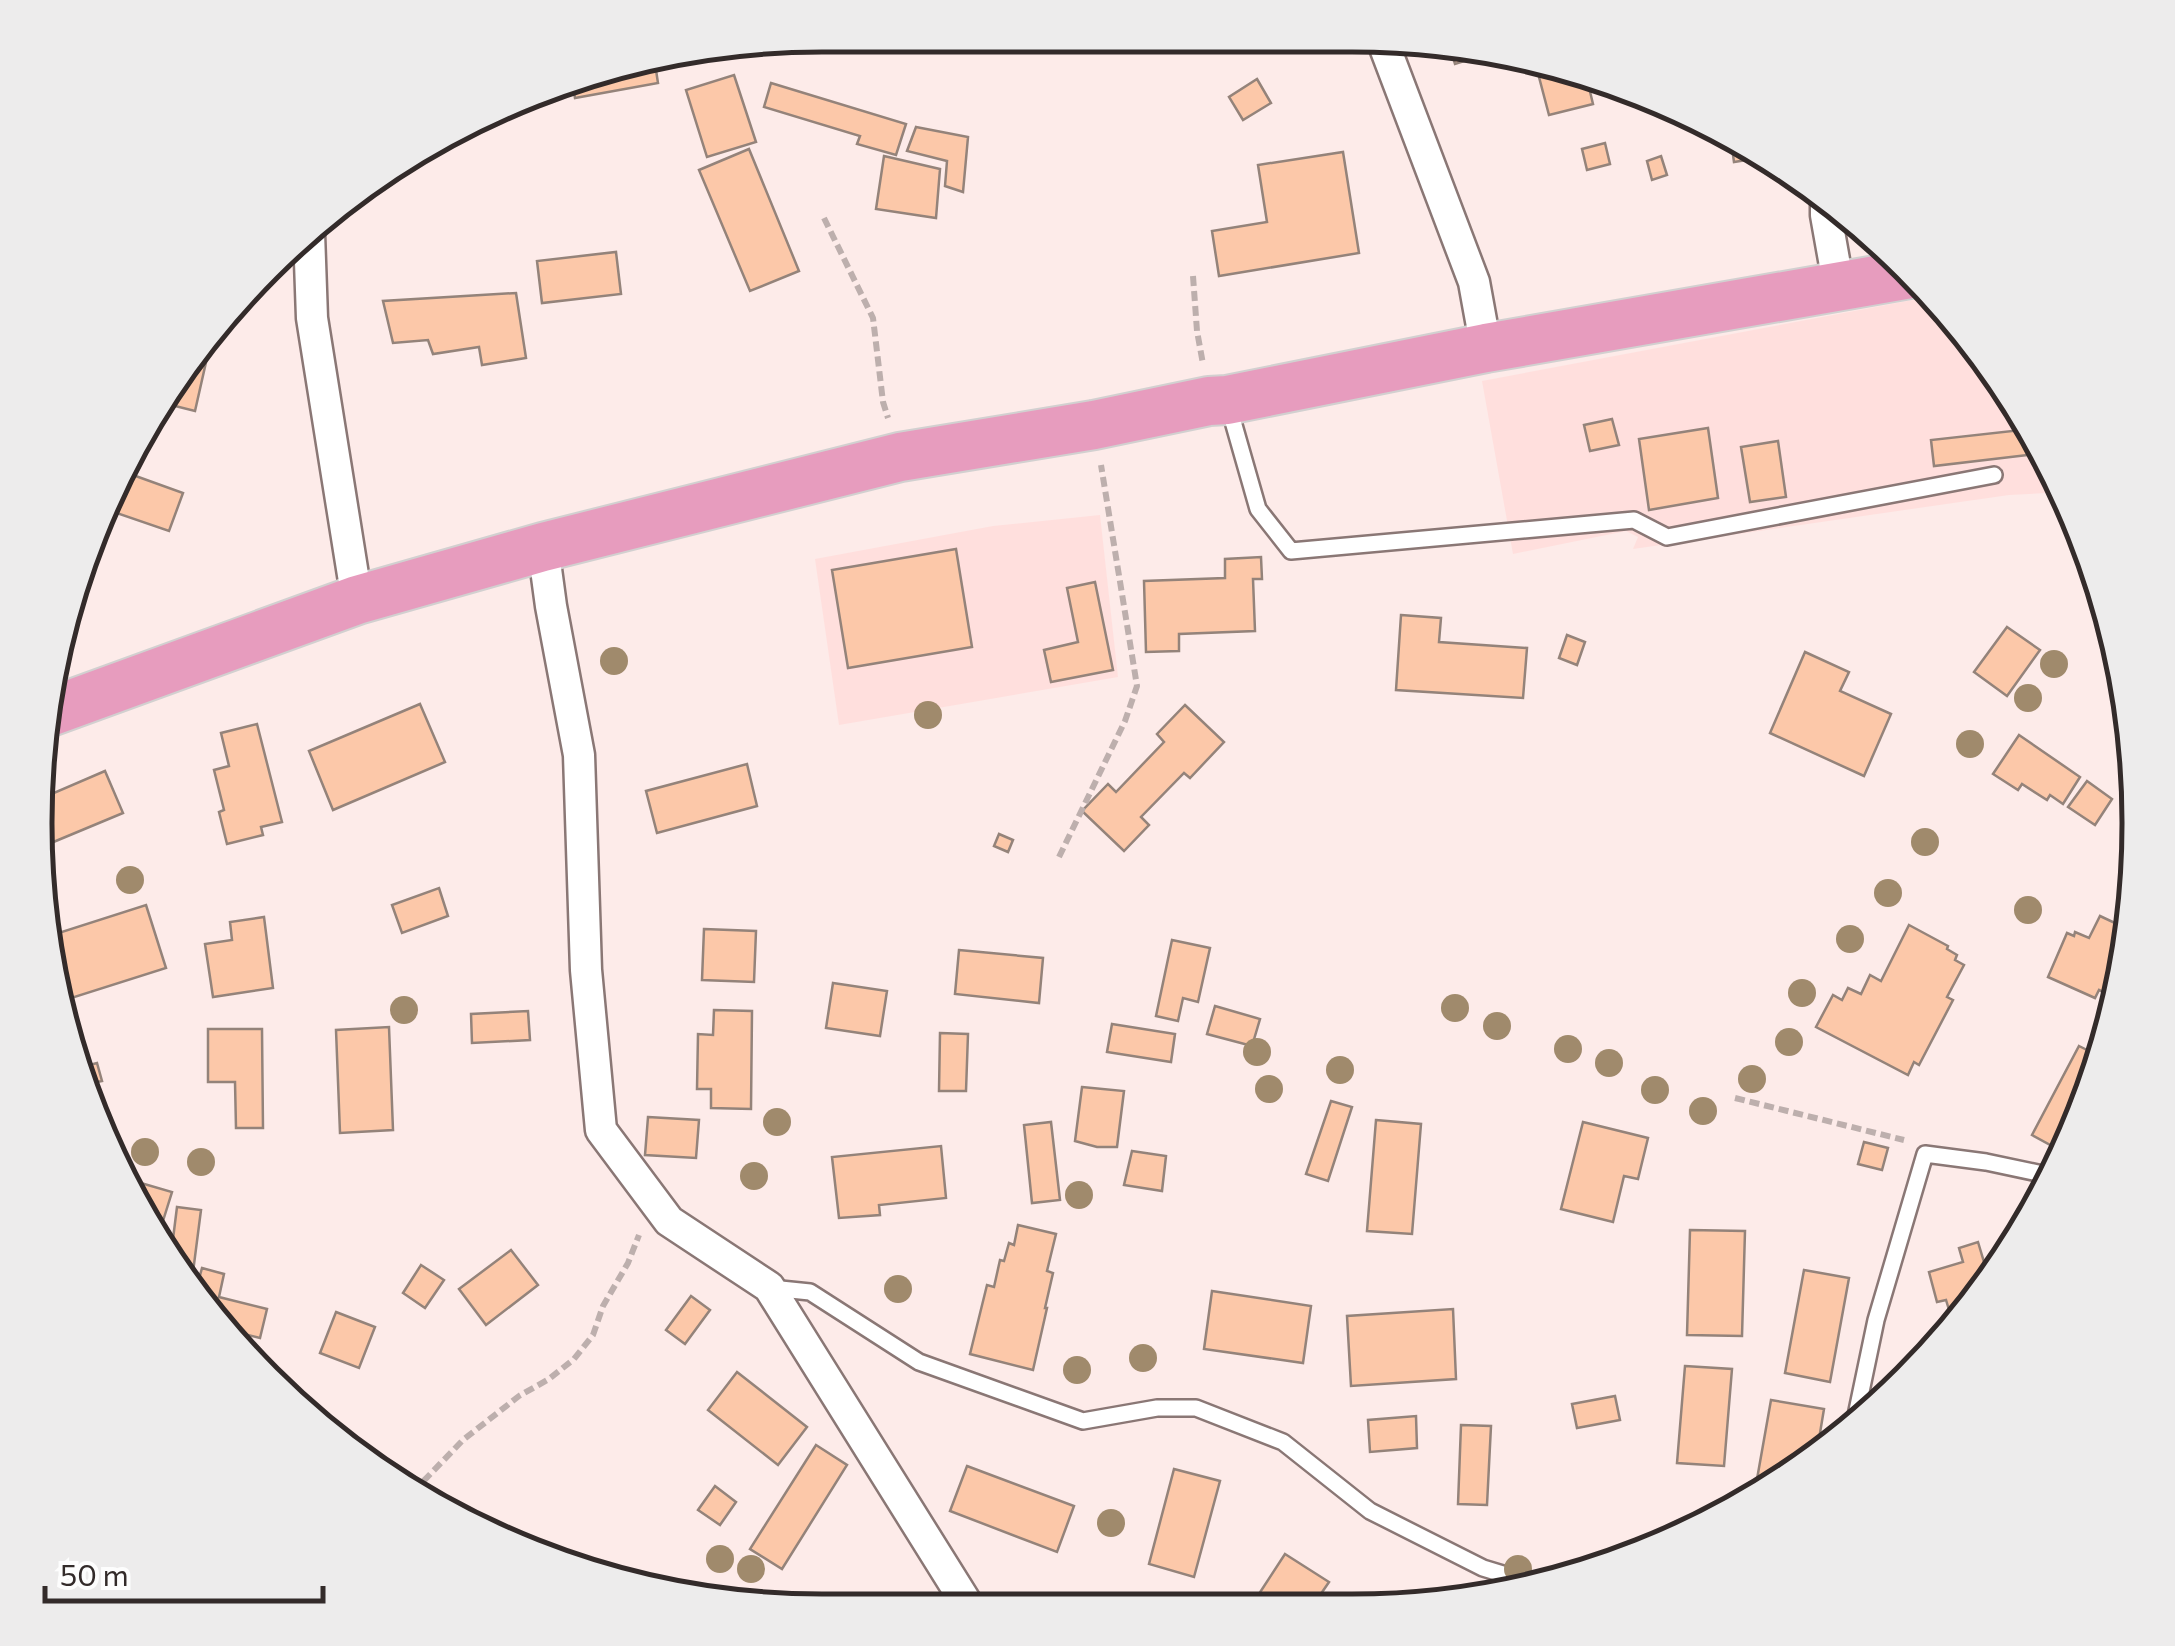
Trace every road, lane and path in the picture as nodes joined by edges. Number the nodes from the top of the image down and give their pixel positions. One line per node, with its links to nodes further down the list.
1 (1388, 53): 8 (street)
2 (1826, 216): 7 (street)
3 (824, 218): 11 (path)
4 (310, 249): 14 (street)
5 (1193, 276): 9 (path)
6 (1897, 278): 7 (main road)
7 (1839, 288): 8 (main road)
8 (1486, 348): 9 (main road)
9 (1218, 400): 10 (main road); 12 (lane)
10 (1094, 424): 11 (main road); 16 (path)
11 (900, 457): 13 (main road)
12 (1994, 475)
13 (543, 547): 14 (main road); 20 (street)
14 (358, 600): 15 (main road)
15 (61, 708)
16 (1059, 857)
17 (1736, 1098): 18 (path)
18 (1926, 1154): 19 (lane); 22 (lane)
19 (2038, 1173)
20 (669, 1221): 21 (street); 23 (path)
21 (769, 1288): 24 (lane); 25 (street)
22 (1859, 1403)
23 (423, 1481)
24 (1512, 1577)
25 (960, 1594)

